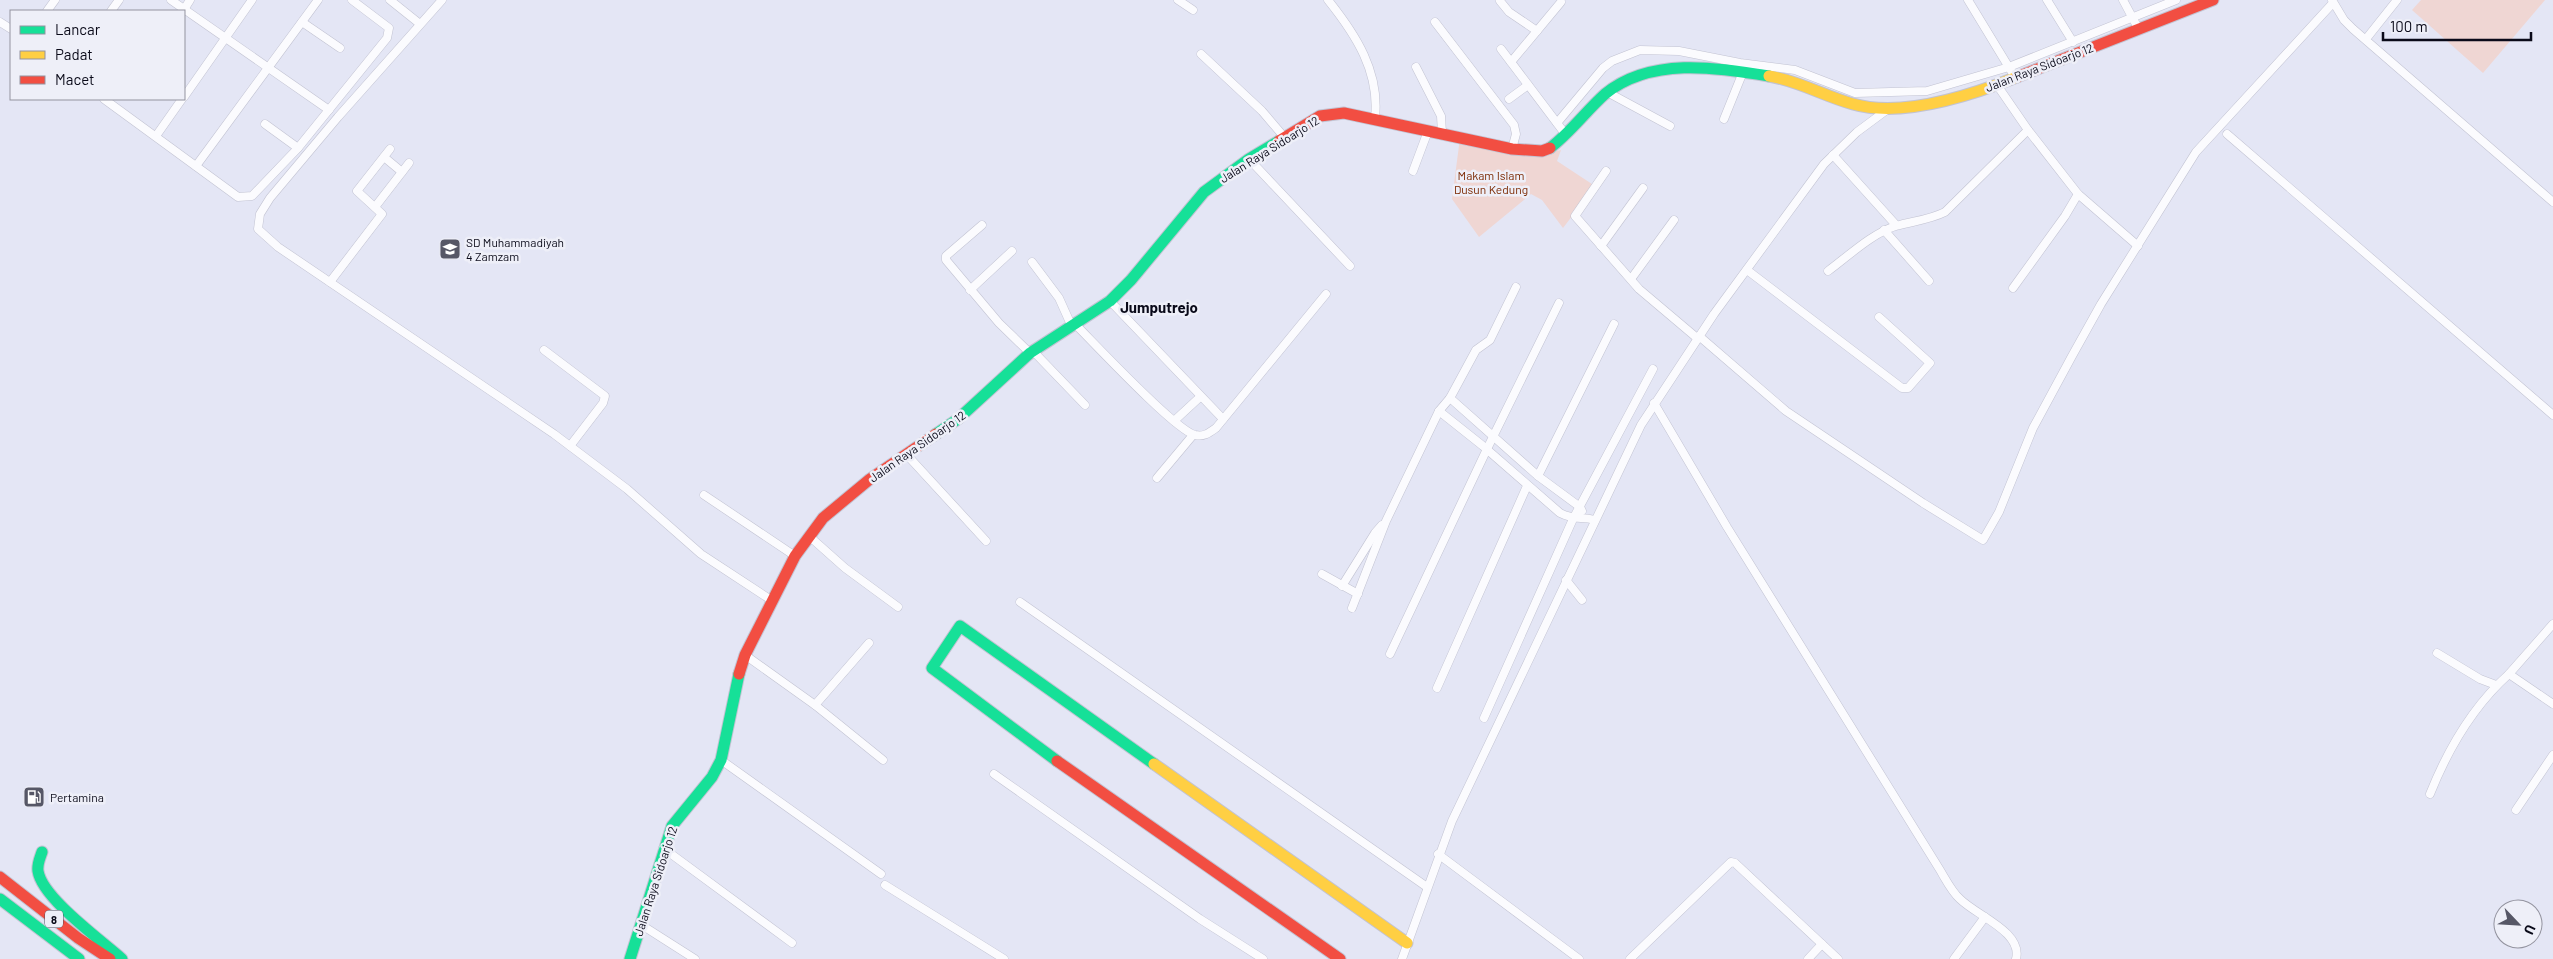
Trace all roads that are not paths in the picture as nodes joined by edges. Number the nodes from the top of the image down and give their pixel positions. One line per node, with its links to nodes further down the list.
1 (171, 0): 18 (street)
2 (252, 0): 26 (street)
3 (318, 0): 21 (street)
4 (352, 0): 48 (street)
5 (390, 0): 24 (street)
6 (442, 0): 24 (street)
7 (1178, 0): 19 (street)
8 (1328, 0): 49 (street)
9 (1968, 0): 36 (street)
10 (2047, 0): 28 (street)
11 (2123, 0): 23 (street)
12 (2176, 0): 23 (street)
13 (2213, 0): 23 (main road, Jalan Raya Sidoarjo 12)
14 (2397, 0): 27 (street)
15 (1500, 1): 25 (street)
16 (1561, 2): 25 (street)
17 (2332, 2): 27 (street); 80 (street)
18 (182, 10)
19 (1193, 10)
20 (185, 12): 26 (street)
21 (302, 22): 29 (street); 34 (street)
22 (1435, 22): 60 (street)
23 (2136, 22): 28 (street); 36 (main road, Jalan Raya Sidoarjo 12)
24 (420, 24): 88 (street)
25 (1537, 31): 32 (street)
26 (224, 39): 34 (street); 41 (street)
27 (2366, 39): 73 (street)
28 (2073, 42): 36 (street)
29 (340, 48)
30 (1501, 49): 32 (street)
31 (1201, 54): 59 (street)
32 (1511, 62): 37 (street)
33 (1416, 67): 53 (street)
34 (266, 68): 48 (street); 67 (street)
35 (1743, 72): 39 (main road, Jalan Raya Sidoarjo 12); 40 (main road, Jalan Raya Sidoarjo 12); 50 (street)
36 (2012, 72): 38 (main road, Jalan Raya Sidoarjo 12); 39 (street)
37 (1528, 85): 42 (street); 54 (street)
38 (1997, 85): 47 (main road, Jalan Raya Sidoarjo 12); 55 (street)
39 (1820, 86): 47 (main road, Jalan Raya Sidoarjo 12); 54 (street)
40 (1607, 92): 52 (street); 54 (main road, Jalan Raya Sidoarjo 12)
41 (185, 95)
42 (1509, 99)
43 (105, 100): 46 (street)
44 (117, 100): 46 (street)
45 (182, 100): 58 (street)
46 (113, 106): 58 (street)
47 (1891, 107): 63 (street)
48 (329, 110): 61 (street)
49 (1375, 113): 56 (main road, Jalan Raya Sidoarjo 12); 59 (main road, Jalan Raya Sidoarjo 12)
50 (1724, 119)
51 (265, 124): 61 (street)
52 (1670, 126)
53 (1442, 127): 56 (main road, Jalan Raya Sidoarjo 12); 60 (main road, Jalan Raya Sidoarjo 12)
54 (1561, 128): 60 (main road, Jalan Raya Sidoarjo 12)
55 (2028, 130): 72 (street); 77 (street)
56 (1428, 131): 70 (street)
57 (2226, 134): 107 (street)
58 (156, 136): 67 (street)
59 (1283, 136): 65 (main road, Jalan Raya Sidoarjo 12)
60 (1514, 144)
61 (298, 148): 67 (street)
62 (390, 149): 64 (street)
63 (1833, 154): 77 (street); 84 (street)
64 (384, 157): 69 (street); 74 (street)
65 (1249, 159): 83 (street); 93 (main road, Jalan Raya Sidoarjo 12)
66 (409, 163): 69 (street)
67 (196, 166)
68 (1606, 171): 79 (street)
69 (402, 172): 74 (street)
70 (1414, 172)
71 (1643, 188): 79 (street)
72 (2078, 194): 80 (street); 90 (street)
73 (2553, 202)
74 (375, 207): 88 (street)
75 (1674, 220): 86 (street)
76 (982, 225): 91 (street)
77 (1896, 225): 78 (street)
78 (1884, 230): 85 (street); 87 (street)
79 (1601, 246): 86 (street)
80 (2138, 246): 98 (street)
81 (1012, 251): 91 (street)
82 (1032, 262): 96 (street)
83 (1350, 266)
84 (1747, 270): 95 (street); 98 (street)
85 (1828, 271)
86 (1631, 279): 98 (street)
87 (1929, 281)
88 (330, 282): 112 (street)
89 (1516, 287): 103 (street)
90 (2013, 288)
91 (970, 290): 100 (street)
92 (1326, 294): 108 (street)
93 (1110, 301): 96 (main road, Jalan Raya Sidoarjo 12); 102 (street)
94 (1560, 302): 111 (street)
95 (1880, 317)
96 (1071, 323): 100 (main road, Jalan Raya Sidoarjo 12); 109 (street)
97 (1614, 324): 115 (street)
98 (1698, 337): 104 (street)
99 (544, 350): 112 (street)
100 (1029, 351): 105 (street); 114 (main road, Jalan Raya Sidoarjo 12)
101 (1653, 370): 119 (street)
102 (1200, 397): 108 (street); 109 (street)
103 (1450, 398): 106 (street); 111 (street)
104 (1654, 404): 122 (street); 161 (street)
105 (1084, 405)
106 (1438, 411): 113 (street); 123 (street)
107 (2553, 415)
108 (1223, 419): 110 (street)
109 (1174, 421): 110 (street)
110 (1193, 435): 116 (street)
111 (1495, 436): 113 (street); 115 (street)
112 (570, 446): 131 (street)
113 (1487, 449): 117 (street); 139 (street)
114 (907, 455): 124 (main road, Jalan Raya Sidoarjo 12); 125 (street)
115 (1538, 476): 119 (street)
116 (1157, 478)
117 (1527, 486): 121 (street); 143 (street)
118 (704, 494): 126 (street)
119 (1580, 507): 120 (street); 121 (street)
120 (1584, 517): 121 (street); 122 (street)
121 (1573, 519): 146 (street)
122 (1595, 520): 128 (street)
123 (1386, 521): 129 (street); 130 (street)
124 (809, 536): 126 (main road, Jalan Raya Sidoarjo 12); 134 (street)
125 (986, 541)
126 (795, 556): 131 (main road, Jalan Raya Sidoarjo 12)
127 (1322, 574): 129 (street)
128 (1566, 580): 132 (street); 155 (street)
129 (1342, 586): 130 (street)
130 (1358, 594): 135 (street)
131 (769, 598): 140 (main road, Jalan Raya Sidoarjo 12)
132 (1582, 600)
133 (1020, 602): 159 (street)
134 (898, 607)
135 (1352, 608)
136 (2553, 624): 141 (street)
137 (869, 643): 145 (street)
138 (2437, 653): 142 (street)
139 (1390, 654)
140 (745, 655): 145 (street); 148 (main road, Jalan Raya Sidoarjo 12)
141 (2509, 674): 142 (street); 144 (street)
142 (2496, 685): 151 (street)
143 (1437, 688)
144 (2553, 704)
145 (815, 705): 149 (street)
146 (1484, 718)
147 (2553, 755): 152 (street)
148 (721, 760): 153 (main road, Jalan Raya Sidoarjo 12); 156 (street)
149 (883, 760)
150 (994, 774): 172 (street)
151 (2430, 794)
152 (2516, 810)
153 (664, 848): 162 (main road, Jalan Raya Sidoarjo 12); 163 (street)
154 (42, 852): 168 (main road)
155 (1438, 854): 159 (street); 175 (street)
156 (881, 874)
157 (0, 877): 167 (main road, 8)
158 (885, 885): 171 (street)
159 (1427, 887): 164 (street)
160 (0, 899): 166 (main road, 8)
161 (1985, 917): 179 (street); 180 (street)
162 (640, 924): 169 (main road, Jalan Raya Sidoarjo 12); 170 (street)
163 (792, 943)
164 (1408, 943): 173 (main road); 174 (street)
165 (1822, 944): 176 (street); 177 (street); 178 (street)
166 (79, 959)
167 (110, 959)
168 (122, 959)
169 (630, 959)
170 (695, 959)
171 (1004, 959)
172 (1263, 959)
173 (1340, 959)
174 (1402, 959)
175 (1579, 959)
176 (1630, 959)
177 (1808, 959)
178 (1838, 959)
179 (1954, 959)
180 (2016, 959)

